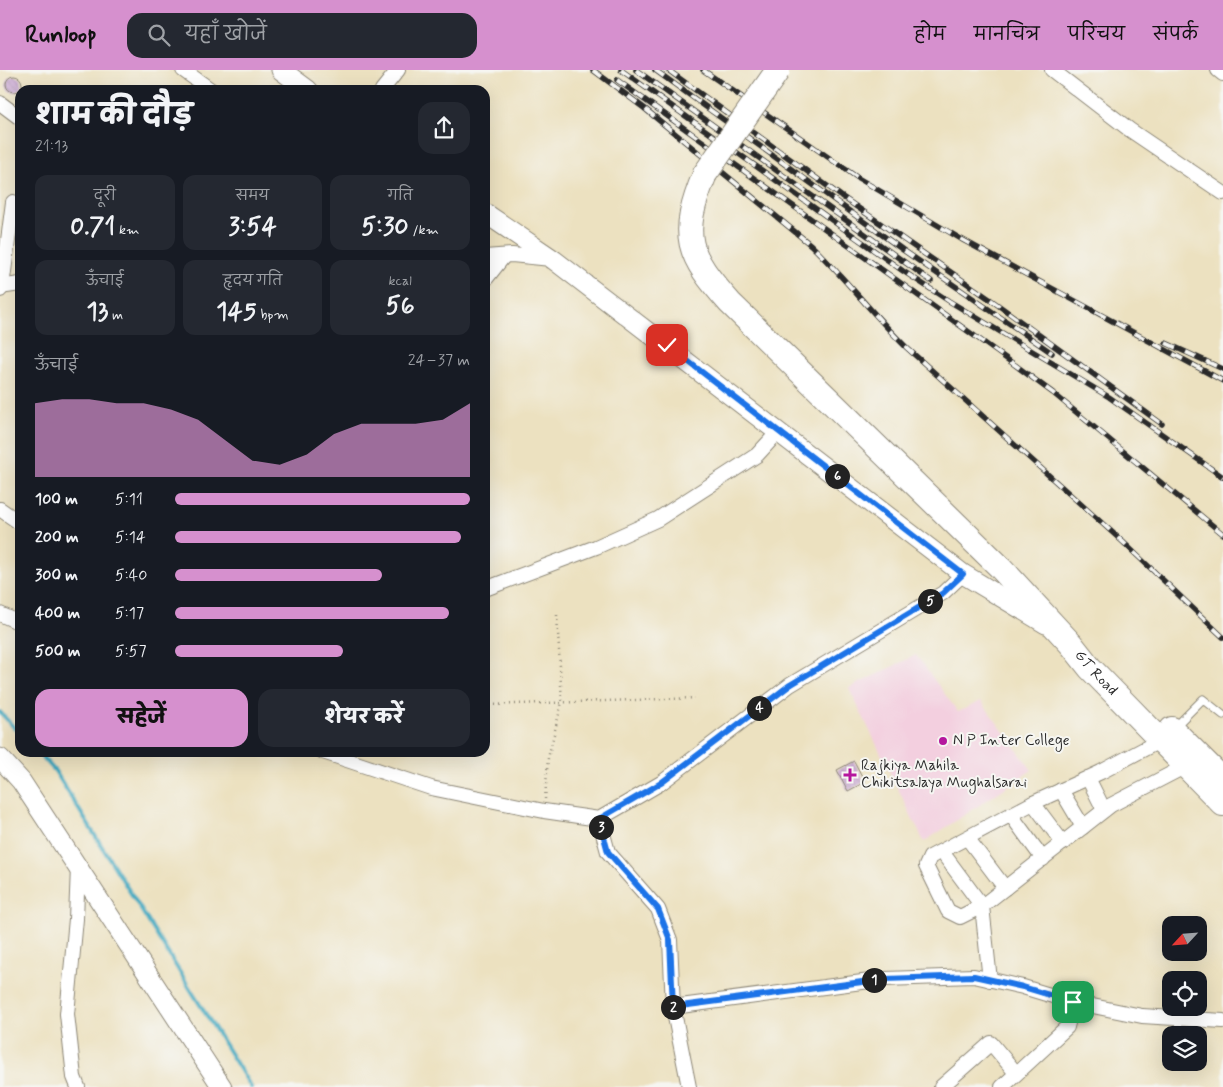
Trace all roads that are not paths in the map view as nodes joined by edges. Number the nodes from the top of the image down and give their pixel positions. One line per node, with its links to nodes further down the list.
1 (183, 70): 8 (street)
2 (281, 70): 9 (street)
3 (398, 70): 10 (street)
4 (778, 70): 29 (highway, GT Road, bridge)
5 (1218, 70): 7 (street)
6 (1060, 73): 13 (street)
7 (1223, 74)
8 (204, 85)
9 (301, 85)
10 (386, 85)
11 (0, 103): 12 (street)
12 (15, 114)
13 (1223, 192)
14 (15, 204): 21 (street)
15 (490, 216): 18 (street)
16 (504, 256): 17 (street); 18 (street); 19 (street)
17 (490, 257)
18 (554, 260): 22 (street)
19 (490, 274)
20 (15, 285): 21 (street)
21 (1, 288)
22 (779, 431): 25 (street); 26 (street)
23 (0, 510): 24 (street)
24 (15, 520)
25 (963, 574): 29 (street); 42 (street)
26 (490, 587)
27 (0, 614): 28 (street)
28 (15, 621)
29 (1065, 638): 31 (highway, GT Road)
30 (1223, 715): 31 (lane)
31 (1166, 735): 34 (highway, GT Road); 35 (street); 36 (highway, GT Road)
32 (338, 757): 42 (street)
33 (0, 758): 48 (street)
34 (1186, 766): 39 (highway, GT Road); 40 (street)
35 (1088, 778): 37 (street); 40 (street)
36 (1223, 780)
37 (1061, 790): 38 (street); 43 (street)
38 (1033, 803): 41 (street); 45 (street)
39 (1223, 804)
40 (1104, 810): 43 (street)
41 (1011, 815): 44 (street); 47 (street)
42 (599, 819): 53 (street)
43 (1083, 827): 45 (street)
44 (968, 839): 46 (street); 49 (street)
45 (1063, 844): 47 (street)
46 (942, 852): 50 (street); 50 (street)
47 (1043, 859): 49 (street)
48 (78, 868): 56 (street); 57 (street)
49 (1005, 888): 50 (street)
50 (982, 906): 51 (street)
51 (990, 980): 52 (street); 53 (street)
52 (1073, 1002): 54 (street); 55 (street)
53 (673, 1007): 58 (street)
54 (1223, 1021)
55 (1016, 1073): 59 (street); 60 (street)
56 (78, 1087)
57 (222, 1087)
58 (688, 1087)
59 (941, 1087)
60 (1002, 1087)

